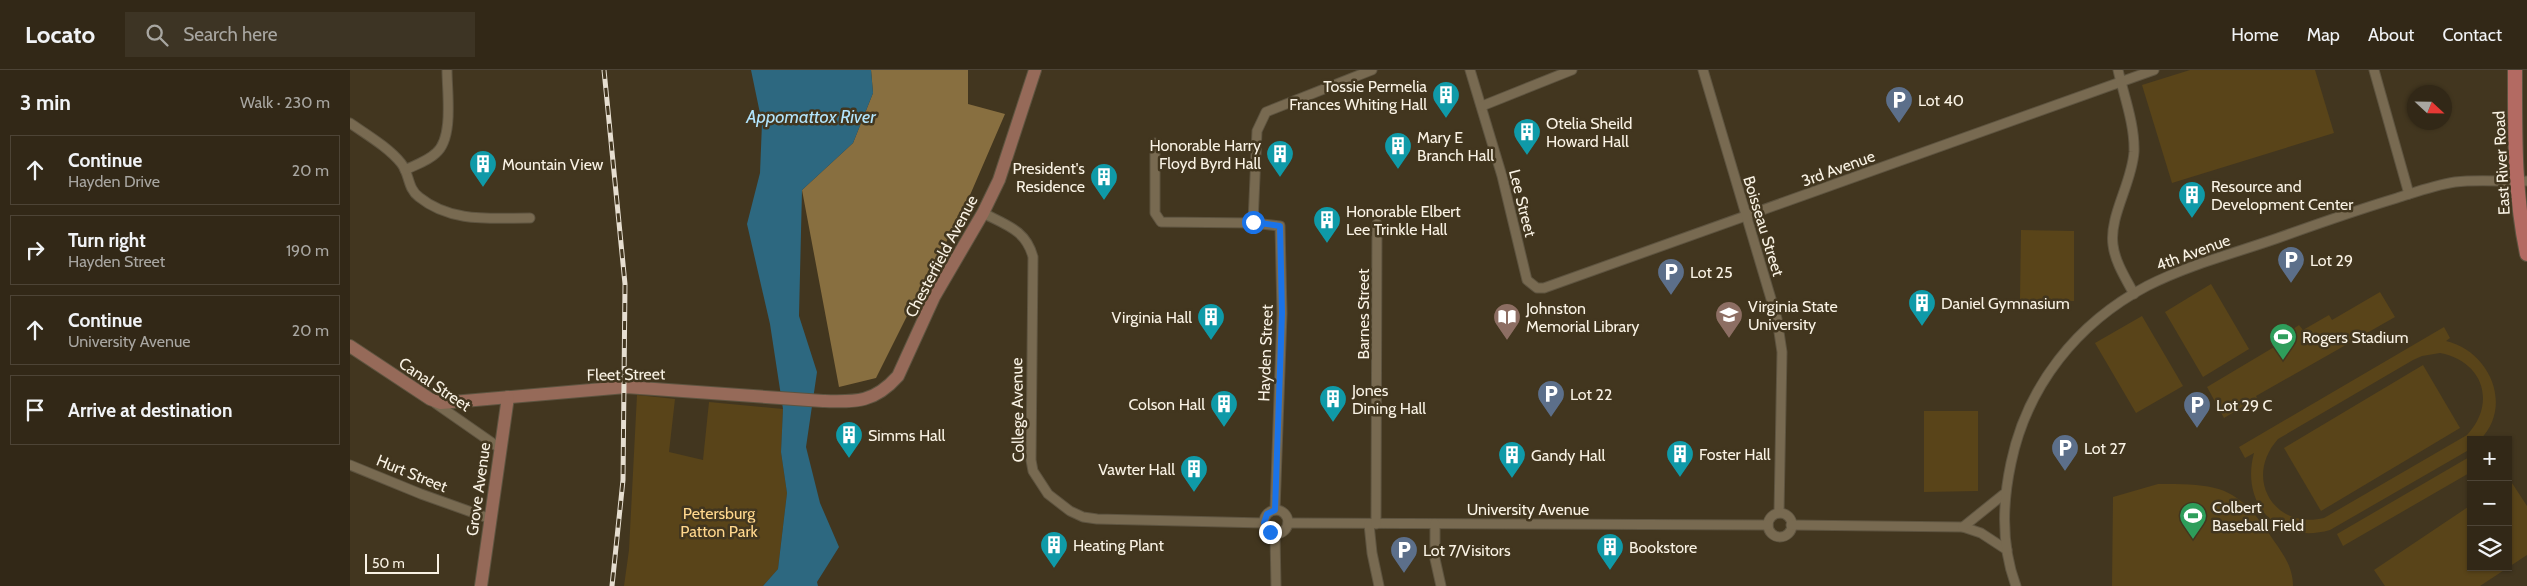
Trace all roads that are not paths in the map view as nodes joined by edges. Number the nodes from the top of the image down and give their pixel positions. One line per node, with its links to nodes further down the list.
1 (447, 70): 15 (street)
2 (1035, 70): 18 (main road, Chesterfield Avenue)
3 (1372, 70): 21 (street)
4 (1470, 70): 12 (street, Lee Street)
5 (1572, 70): 12 (street)
6 (1703, 70): 20 (street, Boisseau Street)
7 (2118, 70): 11 (street)
8 (2154, 70): 11 (street, 3rd Avenue)
9 (2374, 70): 17 (street)
10 (2515, 70): 16 (main road, East River Road)
11 (2121, 82): 20 (street, 3rd Avenue); 25 (street)
12 (1482, 106): 24 (street, Lee Street)
13 (350, 123): 15 (street)
14 (1155, 144): 21 (street)
15 (405, 170): 19 (street)
16 (2522, 182): 17 (street, 4th Avenue); 23 (main road, East River Road)
17 (2409, 194): 25 (street, 4th Avenue)
18 (983, 213): 29 (main road, Chesterfield Avenue); 36 (street, College Avenue)
19 (530, 218)
20 (1745, 218): 24 (street, 3rd Avenue); 34 (street, Boisseau Street)
21 (1253, 222): 33 (street, Hayden Street)
22 (1377, 224): 38 (street, Barnes Street)
23 (2527, 254)
24 (1532, 284)
25 (2134, 294): 32 (street, 4th Avenue)
26 (350, 346): 28 (main road, Canal Street)
27 (508, 397): 28 (main road, Fleet Street); 29 (main road, Fleet Street); 30 (main road, Grove Avenue)
28 (430, 399): 30 (street, Canal Street)
29 (823, 401)
30 (501, 449): 35 (main road, Grove Avenue)
31 (350, 465): 35 (street, Hurt Street)
32 (2004, 494): 42 (street); 44 (street, 4th Avenue)
33 (1275, 510): 36 (street); 37 (street)
34 (1780, 514): 40 (street); 41 (street)
35 (491, 519): 45 (main road, Grove Avenue)
36 (1264, 523): 43 (street)
37 (1288, 523): 38 (street, University Avenue); 43 (street)
38 (1372, 524): 39 (street, University Avenue); 47 (street, Barnes Street)
39 (1435, 524): 40 (street, University Avenue); 48 (street)
40 (1768, 525): 41 (street, University Avenue)
41 (1792, 525): 42 (street, University Avenue)
42 (1963, 527): 44 (street, University Avenue)
43 (1275, 534): 46 (street)
44 (2007, 550): 49 (street, 4th Avenue)
45 (481, 586)
46 (1276, 586)
47 (1379, 586)
48 (1441, 586)
49 (2016, 586)

